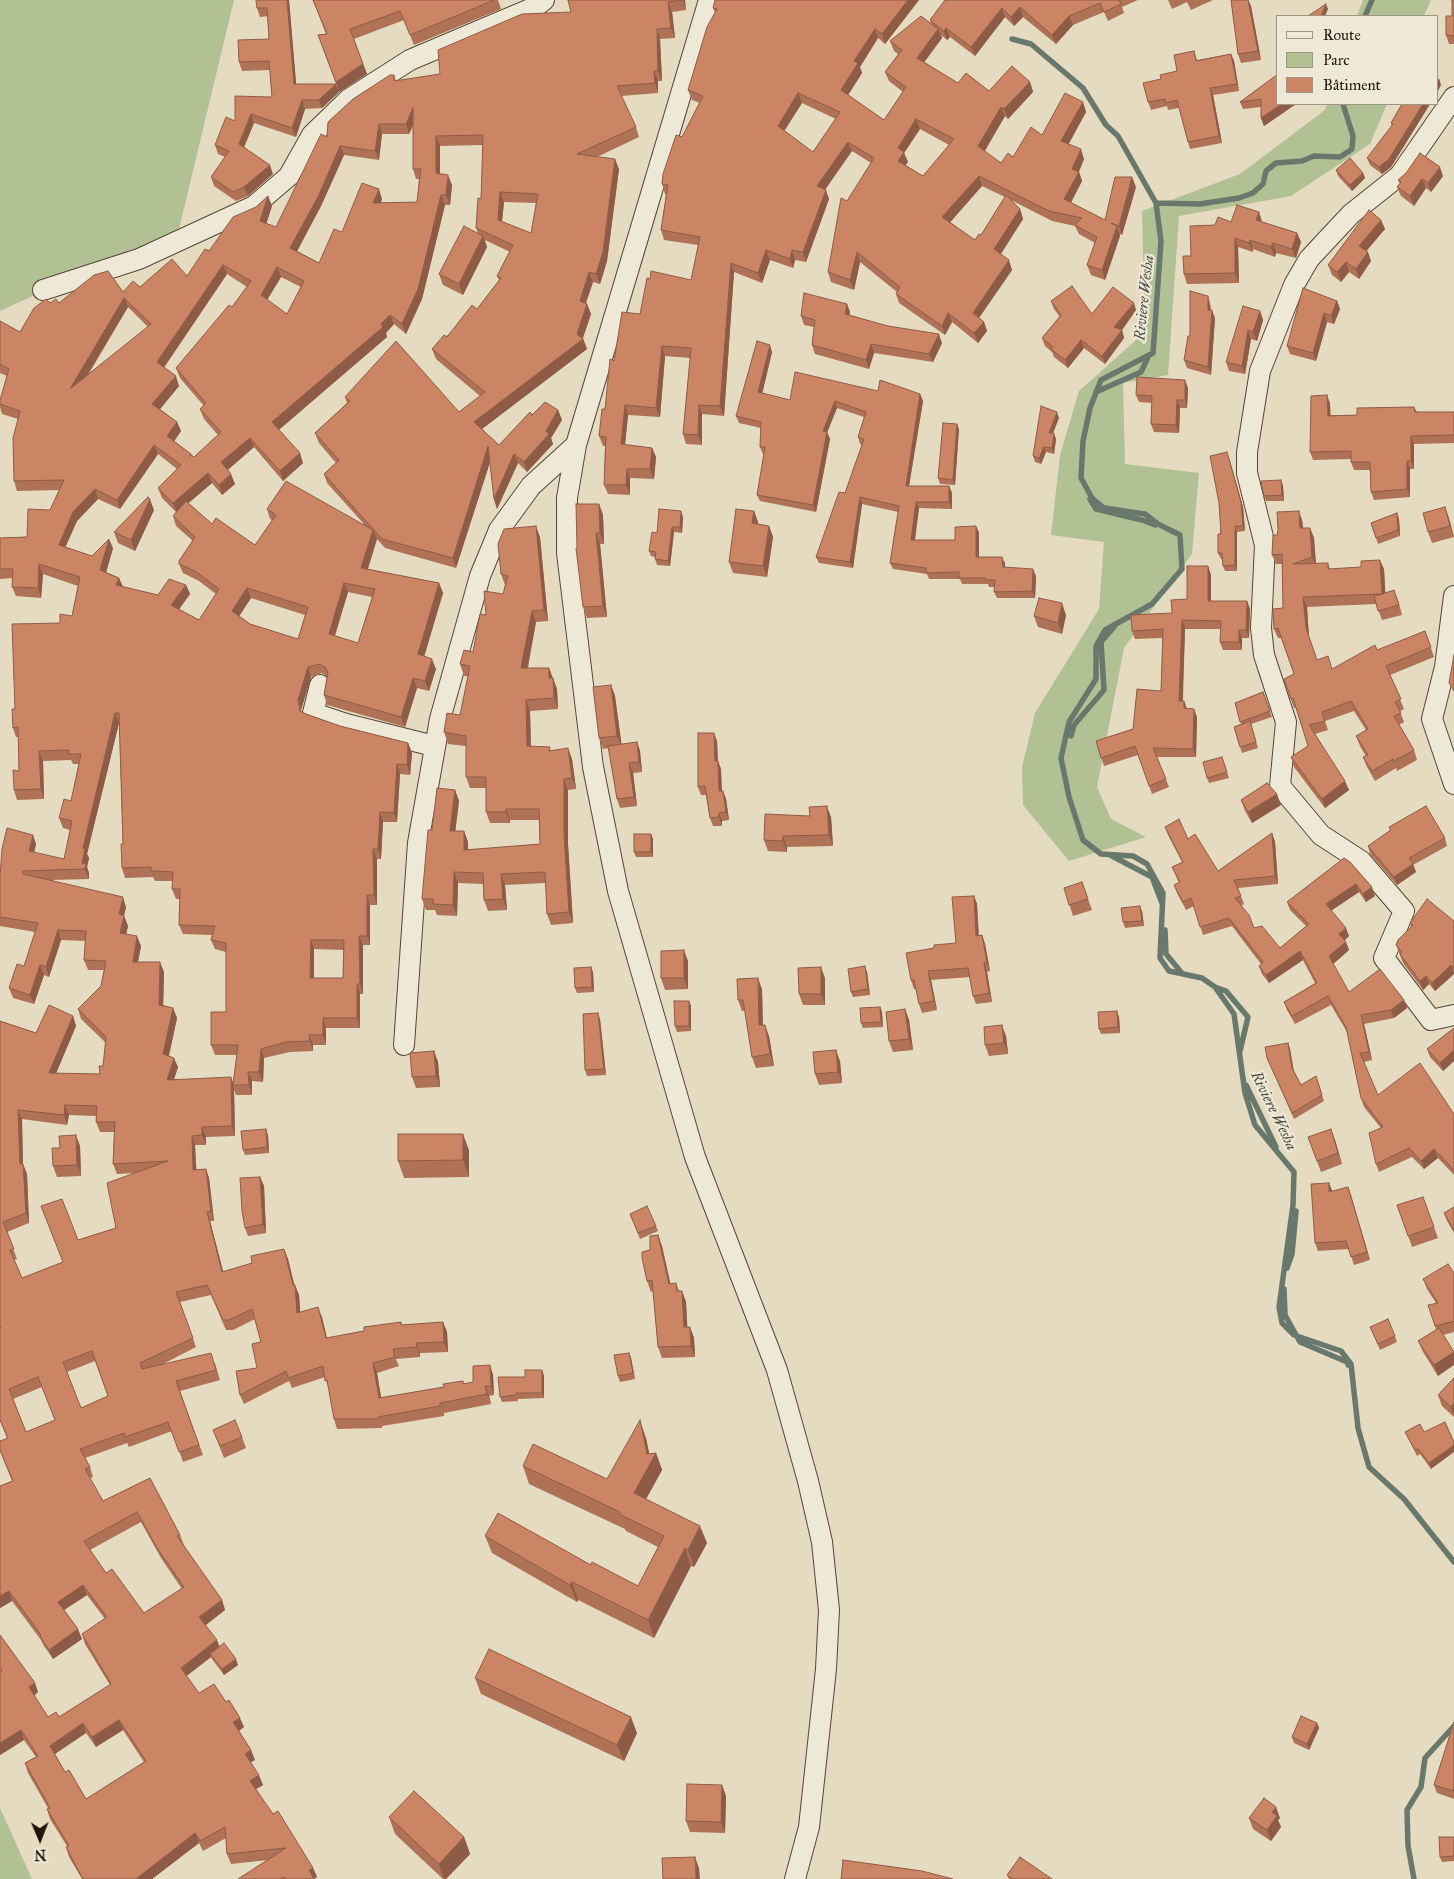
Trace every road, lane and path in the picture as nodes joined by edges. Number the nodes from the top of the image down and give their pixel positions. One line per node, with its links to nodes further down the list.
1 (544, 0): 4 (street)
2 (709, 0): 5 (street)
3 (1454, 97): 10 (street)
4 (43, 290)
5 (576, 445): 8 (street); 12 (street)
6 (1454, 596): 9 (street)
7 (320, 685): 8 (street)
8 (434, 746): 11 (street)
9 (1454, 784)
10 (1454, 1015)
11 (404, 1045)
12 (795, 1879)

